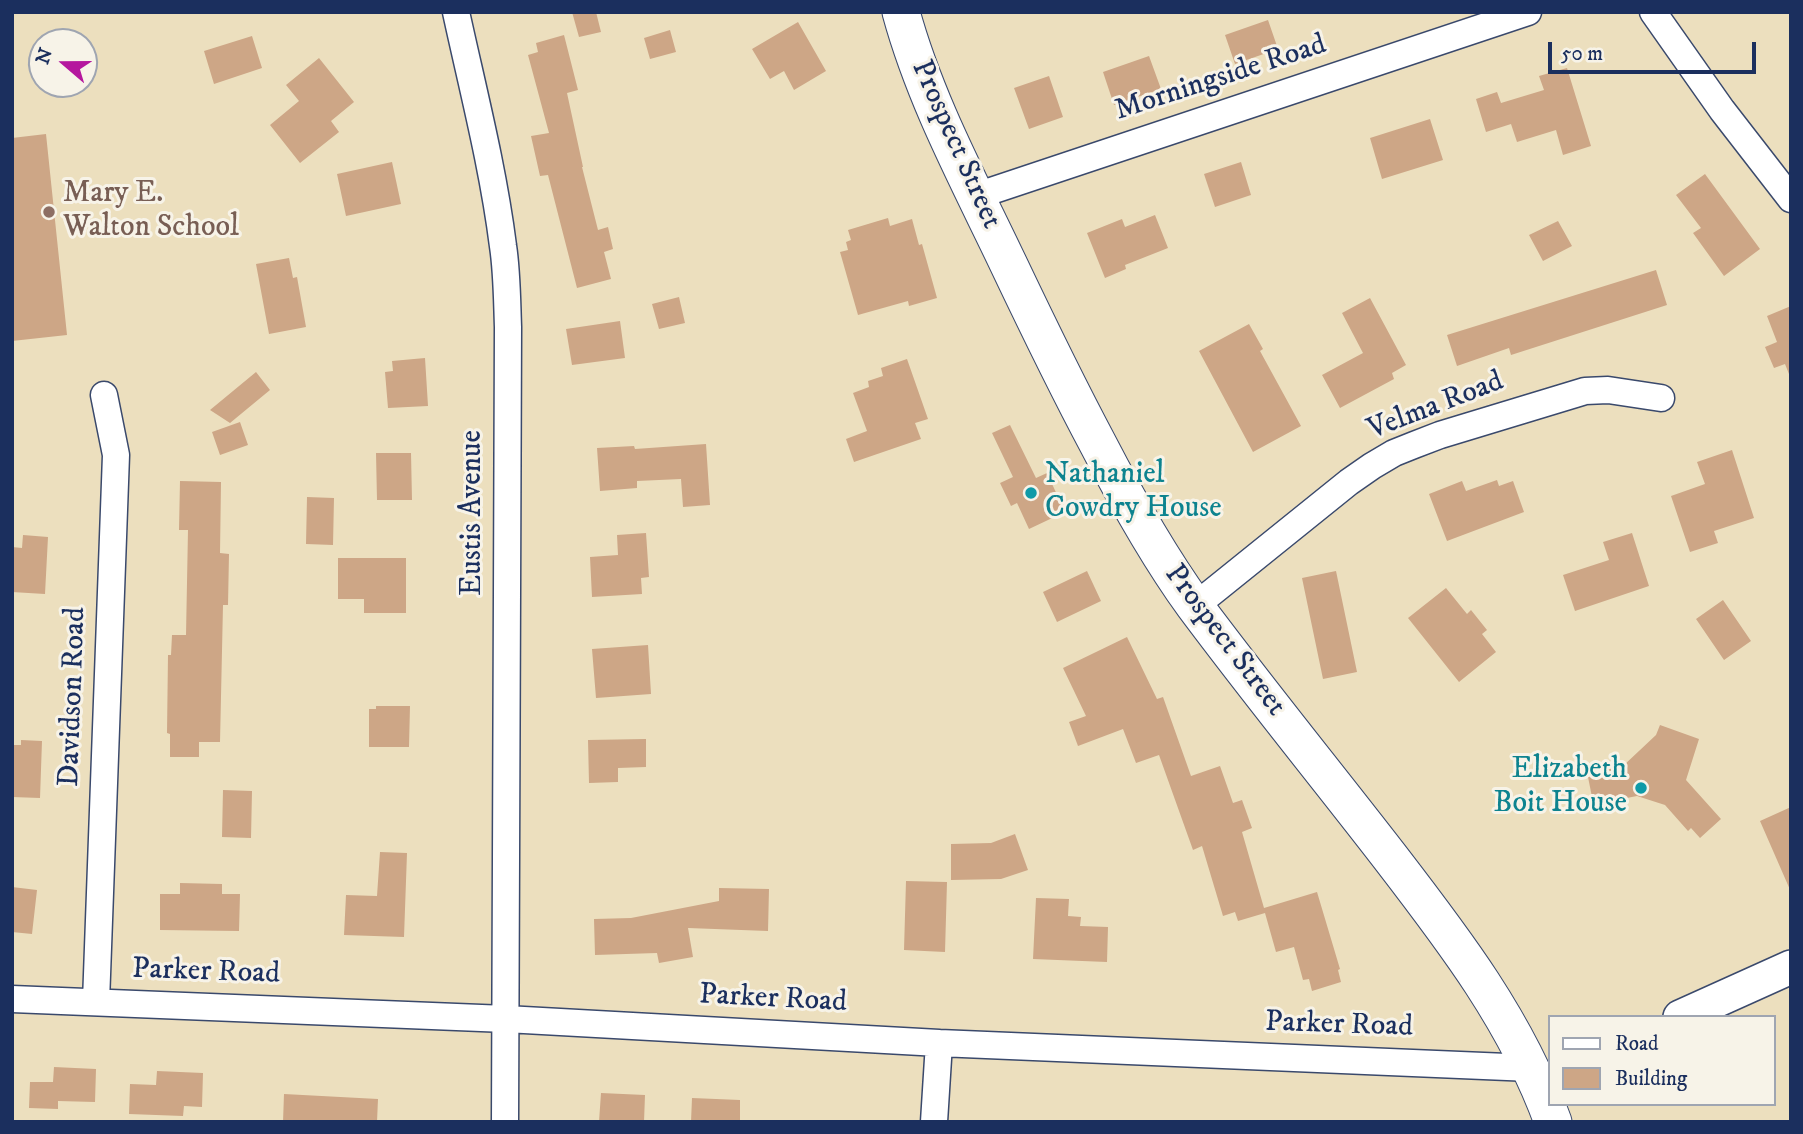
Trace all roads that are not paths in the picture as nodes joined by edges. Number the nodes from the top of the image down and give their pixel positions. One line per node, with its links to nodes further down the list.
1 (456, 12): 14 (street, Eustis Avenue)
2 (901, 12): 5 (main road, Prospect Street)
3 (1528, 12): 5 (street, Morningside Road)
4 (1653, 12): 6 (street)
5 (976, 196): 9 (main road, Prospect Street)
6 (1791, 199)
7 (104, 395): 12 (street, Davidson Road)
8 (1661, 398): 9 (street, Velma Road)
9 (1195, 606): 16 (main road, Prospect Street)
10 (1791, 967): 13 (street)
11 (12, 999): 12 (street, Parker Road)
12 (96, 1002): 14 (street, Parker Road)
13 (1684, 1015)
14 (506, 1019): 15 (street, Parker Road); 18 (street, Eustis Avenue)
15 (939, 1042): 16 (street, Parker Road); 19 (street)
16 (1540, 1067): 17 (main road, Prospect Street)
17 (1548, 1101)
18 (505, 1122)
19 (933, 1122)

